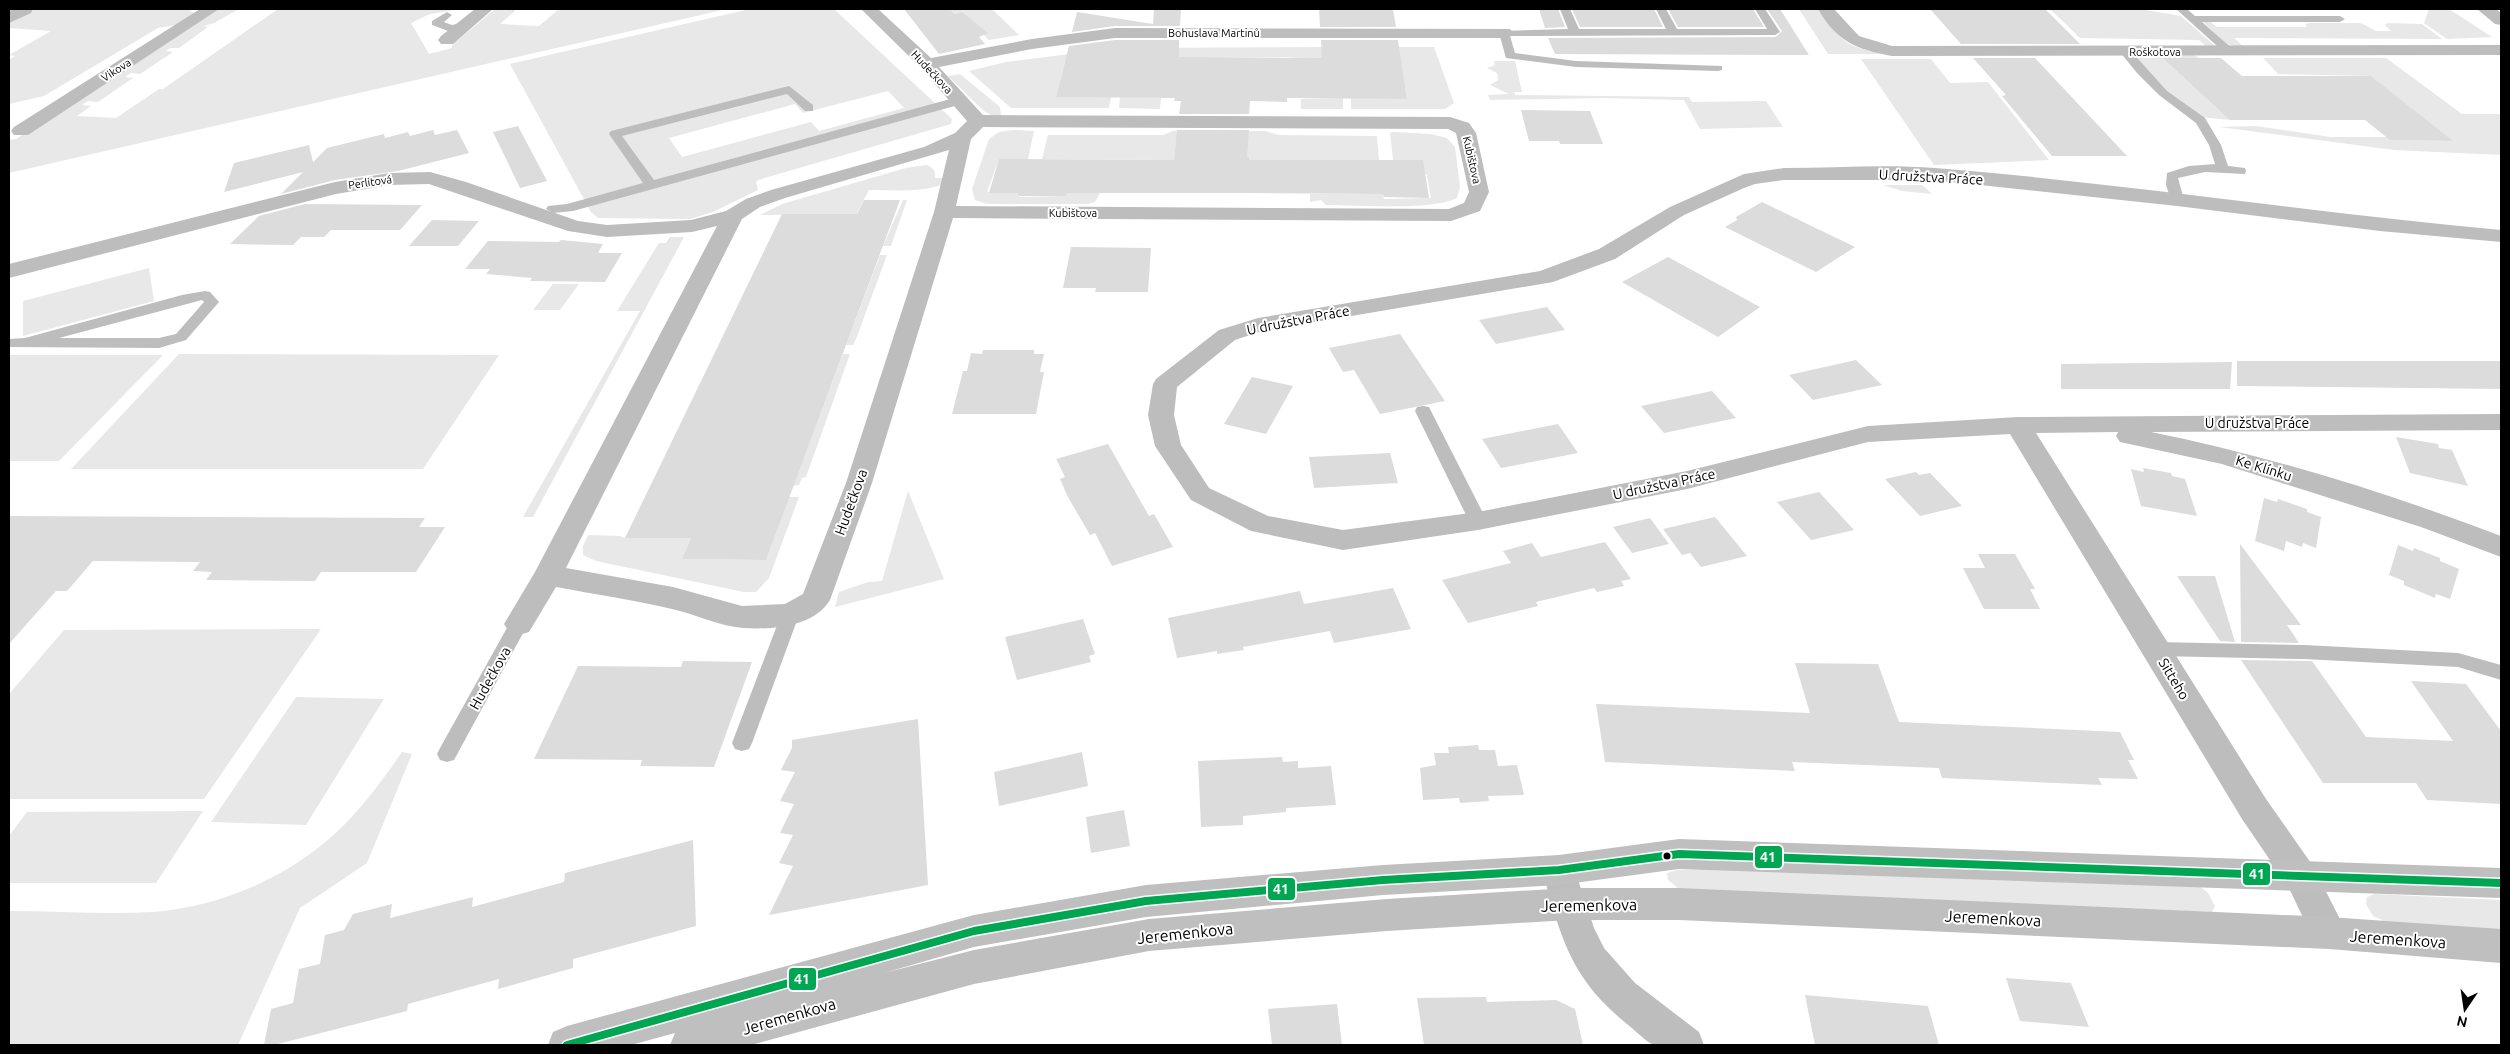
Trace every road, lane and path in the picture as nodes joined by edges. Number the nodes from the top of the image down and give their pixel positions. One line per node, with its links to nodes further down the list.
1 (211, 9): 27 (street, Vikova)
2 (485, 9): 14 (street)
3 (869, 9): 22 (street, Hudečkova)
4 (1565, 9): 15 (lane)
5 (1661, 9): 16 (lane)
6 (1760, 9): 16 (lane)
7 (1826, 9): 20 (street, Roškotova)
8 (2181, 9): 11 (lane)
9 (2485, 9): 13 (street)
10 (447, 15): 14 (lane)
11 (2192, 19): 12 (lane); 21 (lane)
12 (2340, 19)
13 (2501, 20)
14 (466, 25): 18 (street)
15 (1574, 32): 16 (lane); 17 (lane)
16 (1673, 32)
17 (1504, 33): 22 (street, Bohuslava Martinů); 23 (lane)
18 (447, 40)
19 (2501, 50): 21 (street, Roškotova)
20 (2126, 52): 21 (street, Roškotova); 28 (lane)
21 (2230, 52)
22 (927, 64): 24 (street, Hudečkova)
23 (1718, 68)
24 (958, 101): 26 (street, Hudečkova); 30 (lane)
25 (809, 108): 30 (lane)
26 (970, 129): 33 (street, Hudečkova); 33 (street, Kubištova); 34 (street)
27 (21, 131)
28 (2224, 168): 29 (lane); 31 (lane)
29 (2240, 171)
30 (651, 185): 32 (lane)
31 (2177, 200): 35 (street, U družstva Práce); 42 (street, U družstva Práce)
32 (553, 208)
33 (944, 212): 45 (street, Hudečkova)
34 (732, 215): 36 (street, Perlitová); 44 (street, Hudečkova)
35 (2501, 236)
36 (9, 271)
37 (9, 343): 38 (lane)
38 (26, 343): 38 (lane)
39 (1423, 411): 42 (lane)
40 (2501, 422): 41 (street, U družstva Práce)
41 (2018, 424): 42 (street, U družstva Práce); 43 (street, Ke Klínku); 47 (street, Sitteho)
42 (1478, 521)
43 (2501, 547)
44 (548, 575): 45 (street, Hudečkova); 46 (street, Hudečkova)
45 (790, 615): 49 (lane)
46 (520, 624): 50 (lane, Hudečkova)
47 (2156, 649): 48 (lane); 52 (street, Sitteho)
48 (2501, 673)
49 (742, 743)
50 (447, 754)
51 (1559, 870): 52 (street); 54 (street); 57 (street)
52 (2301, 877): 53 (street); 55 (street, Sitteho)
53 (2501, 883)
54 (1569, 904): 55 (street, Jeremenkova); 58 (street, Jeremenkova); 59 (street)
55 (2329, 933): 56 (street, Jeremenkova)
56 (2501, 946)
57 (567, 1045)
58 (689, 1045)
59 (1685, 1045)

